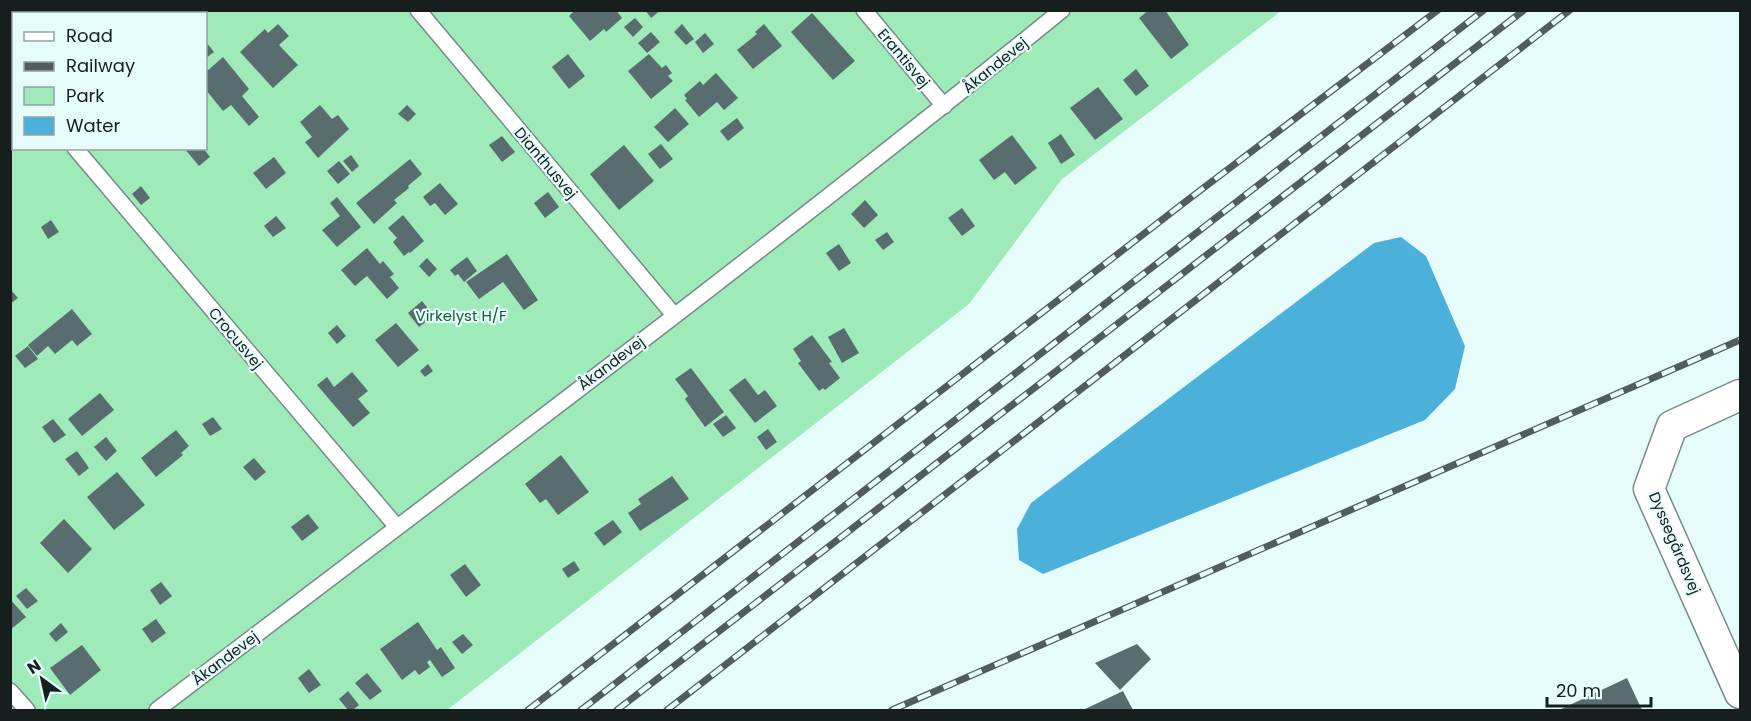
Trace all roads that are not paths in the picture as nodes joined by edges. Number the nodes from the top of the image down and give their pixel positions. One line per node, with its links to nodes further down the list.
1 (418, 10): 6 (lane, Dianthusvej)
2 (864, 10): 4 (lane, Erantisvej)
3 (1062, 10): 4 (lane, Åkandevej)
4 (944, 106): 6 (lane, Åkandevej)
5 (77, 150): 8 (lane, Crocusvej)
6 (674, 315): 8 (lane, Åkandevej)
7 (1740, 395): 10 (street, Dyssegårdsvej)
8 (397, 527): 12 (lane, Åkandevej)
9 (10, 691): 11 (lane)
10 (1740, 693)
11 (27, 711)
12 (157, 711)

